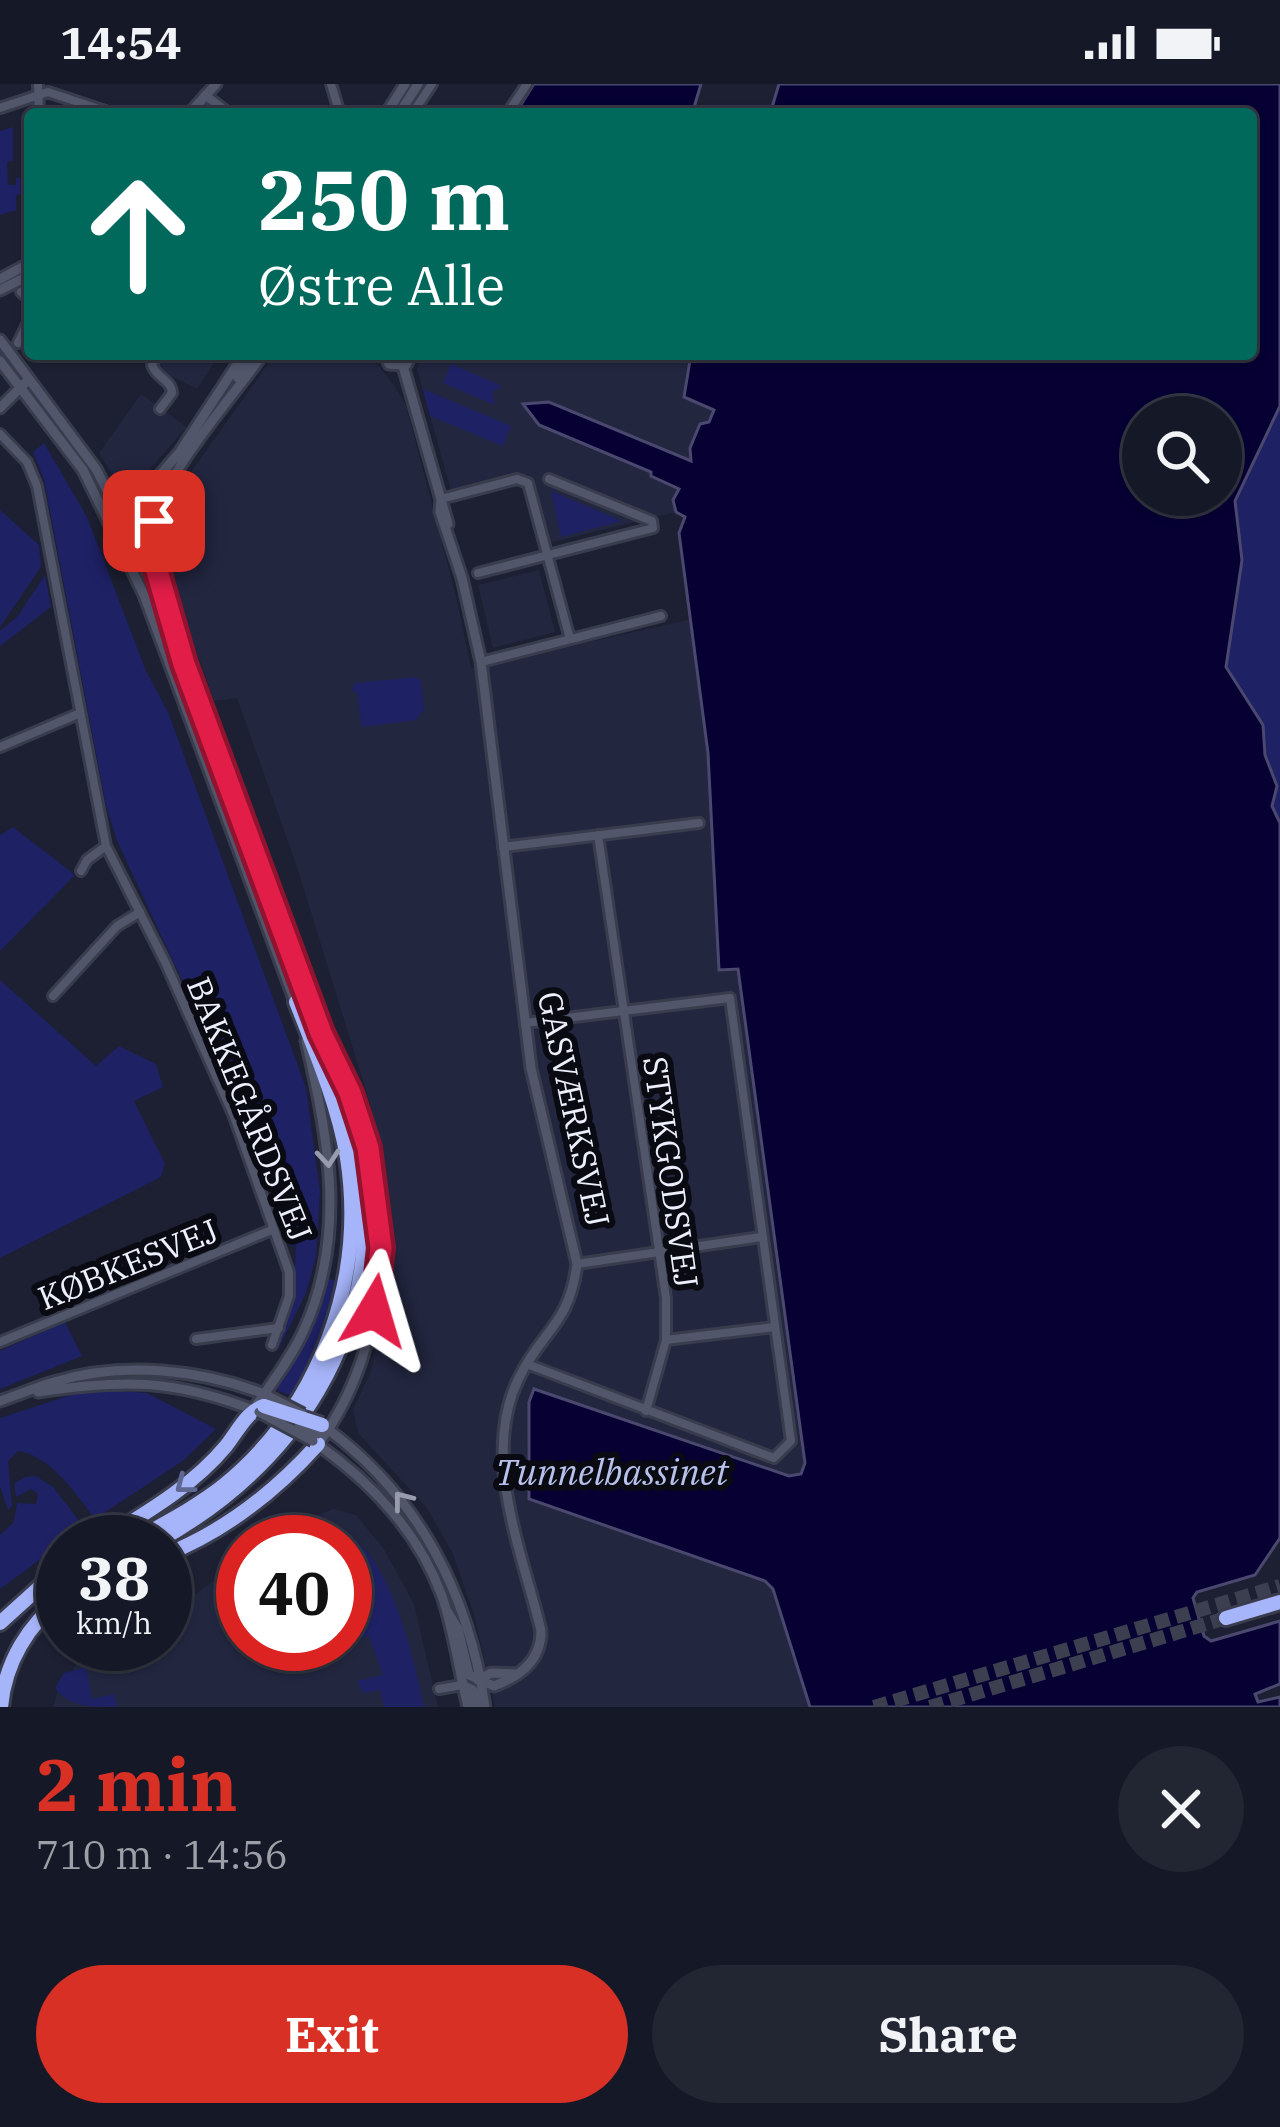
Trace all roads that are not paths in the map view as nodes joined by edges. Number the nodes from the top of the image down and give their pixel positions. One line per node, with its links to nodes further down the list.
1 (38, 84): 4 (street)
2 (216, 84): 3 (street)
3 (206, 95): 8 (street); 9 (street)
4 (38, 96): 5 (street); 6 (street); 7 (street)
5 (0, 107)
6 (39, 108)
7 (96, 108)
8 (194, 108)
9 (222, 108)
10 (24, 330): 12 (street)
11 (0, 340): 20 (street)
12 (18, 343)
13 (154, 360): 22 (street)
14 (240, 360): 26 (street)
15 (254, 360): 33 (street)
16 (387, 360): 19 (street)
17 (408, 360): 19 (street)
18 (0, 361): 20 (street)
19 (403, 366): 25 (street, GASVÆRKSVEJ)
20 (25, 383): 21 (street); 26 (street); 27 (street)
21 (1, 406)
22 (160, 409)
23 (0, 434): 34 (street, BAKKEGÅRDSVEJ)
24 (549, 479): 28 (street)
25 (441, 499): 28 (street); 32 (street, GASVÆRKSVEJ)
26 (122, 518): 27 (street); 33 (street)
27 (118, 535): 43 (street)
28 (548, 555): 29 (street); 31 (street)
29 (478, 573)
30 (661, 616): 31 (street)
31 (570, 639): 32 (street)
32 (481, 662): 39 (street, GASVÆRKSVEJ)
33 (184, 664): 46 (street)
34 (78, 714): 35 (street); 38 (street, BAKKEGÅRDSVEJ)
35 (0, 747)
36 (699, 823): 37 (street)
37 (598, 835): 39 (street); 44 (street)
38 (106, 846): 40 (street); 41 (street, BAKKEGÅRDSVEJ)
39 (502, 847): 45 (street, GASVÆRKSVEJ)
40 (81, 871)
41 (140, 912): 42 (street); 47 (street, BAKKEGÅRDSVEJ)
42 (52, 996)
43 (296, 1002): 60 (street, one-way to 60); 65 (highway)
44 (625, 1011): 45 (street); 48 (street); 49 (street, STYKGODSVEJ)
45 (525, 1023): 50 (street, GASVÆRKSVEJ)
46 (321, 1033): 62 (street); 66 (highway)
47 (274, 1229): 52 (street, BAKKEGÅRDSVEJ); 55 (street, KØBKESVEJ)
48 (761, 1237): 49 (street); 51 (street)
49 (659, 1252): 50 (street); 54 (street, STYKGODSVEJ)
50 (577, 1264): 57 (street, GASVÆRKSVEJ)
51 (774, 1327): 54 (street, STYKGODSVEJ); 61 (street)
52 (279, 1328): 53 (street); 56 (street, BAKKEGÅRDSVEJ)
53 (196, 1339)
54 (666, 1340): 61 (street, STYKGODSVEJ)
55 (0, 1342)
56 (272, 1345)
57 (527, 1364): 61 (street); 75 (street, GASVÆRKSVEJ)
58 (21, 1395): 59 (street); 60 (street); 60 (street)
59 (0, 1401)
60 (262, 1405): 62 (highway, bridge); 63 (street, bridge); 64 (highway, one-way to 64)
61 (646, 1411)
62 (324, 1427): 63 (street); 75 (street, one-way to 62)
63 (315, 1443): 67 (highway); 71 (street)
64 (140, 1515)
65 (177, 1515)
66 (192, 1521)
67 (192, 1542)
68 (36, 1592): 73 (highway)
69 (36, 1599): 73 (highway)
70 (1280, 1602): 72 (highway)
71 (446, 1609): 75 (street); 76 (street)
72 (1226, 1618)
73 (0, 1626)
74 (36, 1633): 78 (highway)
75 (480, 1680): 76 (street, GASVÆRKSVEJ); 79 (street)
76 (462, 1684): 77 (street); 79 (street)
77 (439, 1689)
78 (1, 1707)
79 (477, 1707)

